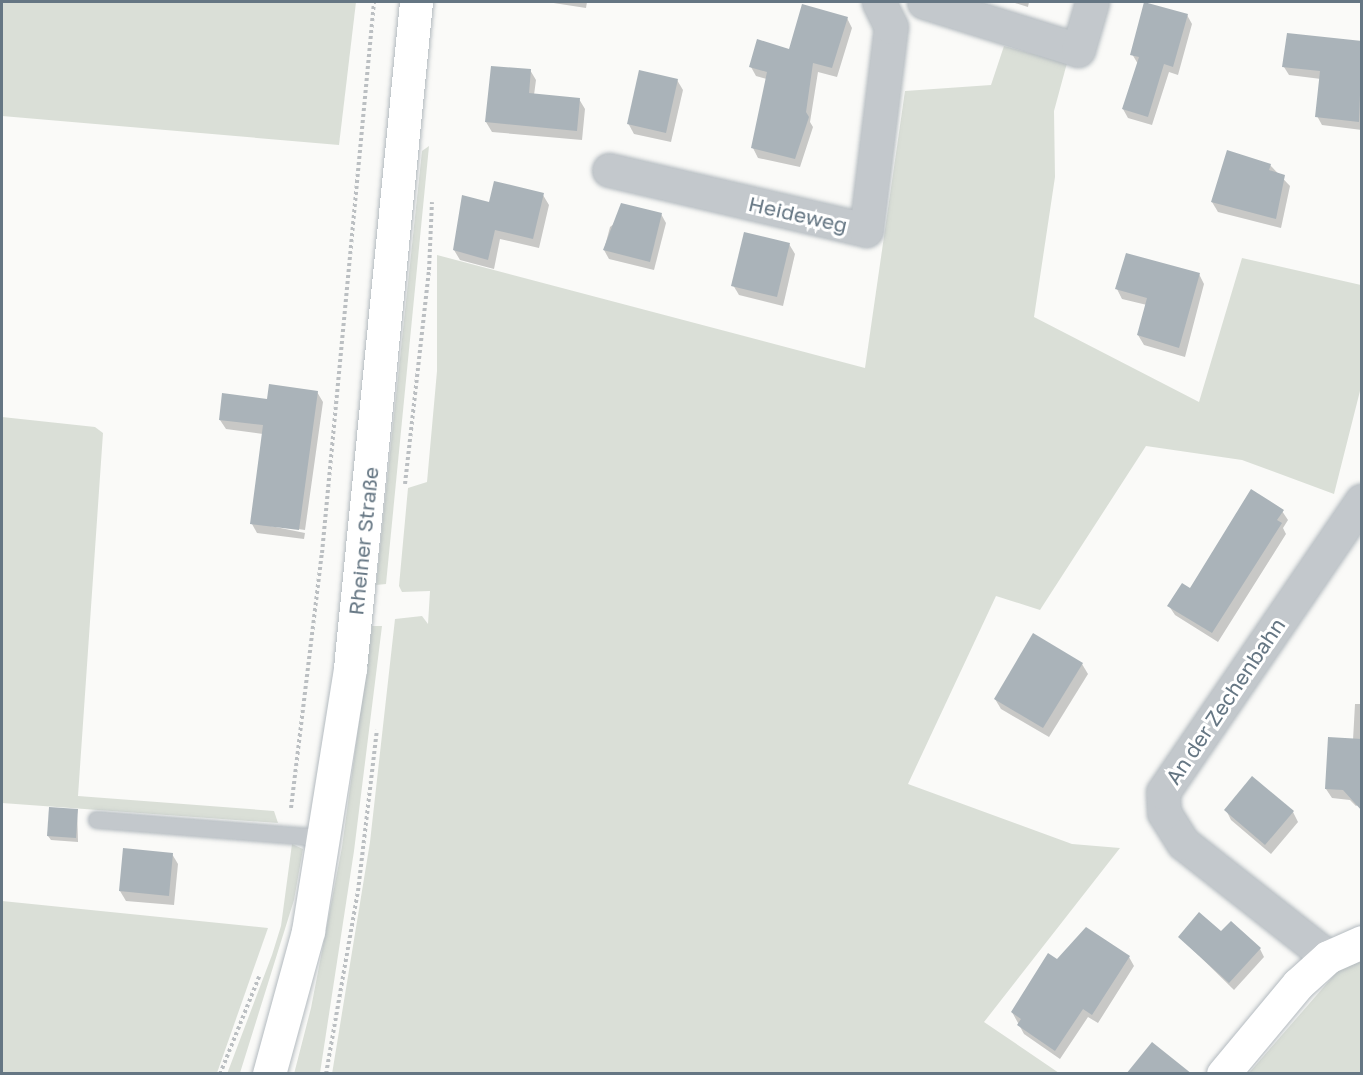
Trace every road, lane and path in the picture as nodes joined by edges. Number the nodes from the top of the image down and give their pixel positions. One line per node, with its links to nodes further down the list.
1 (374, 2): 9 (path)
2 (416, 2): 10 (main road, Rheiner Straße)
3 (879, 2): 6 (street, Heideweg)
4 (924, 2): 5 (street)
5 (1092, 2)
6 (609, 170)
7 (1362, 500): 12 (street, An der Zechenbahn)
8 (97, 820): 9 (lane)
9 (288, 835): 10 (lane)
10 (323, 838): 15 (main road, Rheiner Straße)
11 (1362, 942): 12 (main road)
12 (1328, 957): 16 (main road)
13 (262, 968): 14 (path)
14 (220, 1074)
15 (269, 1074)
16 (1223, 1074)

